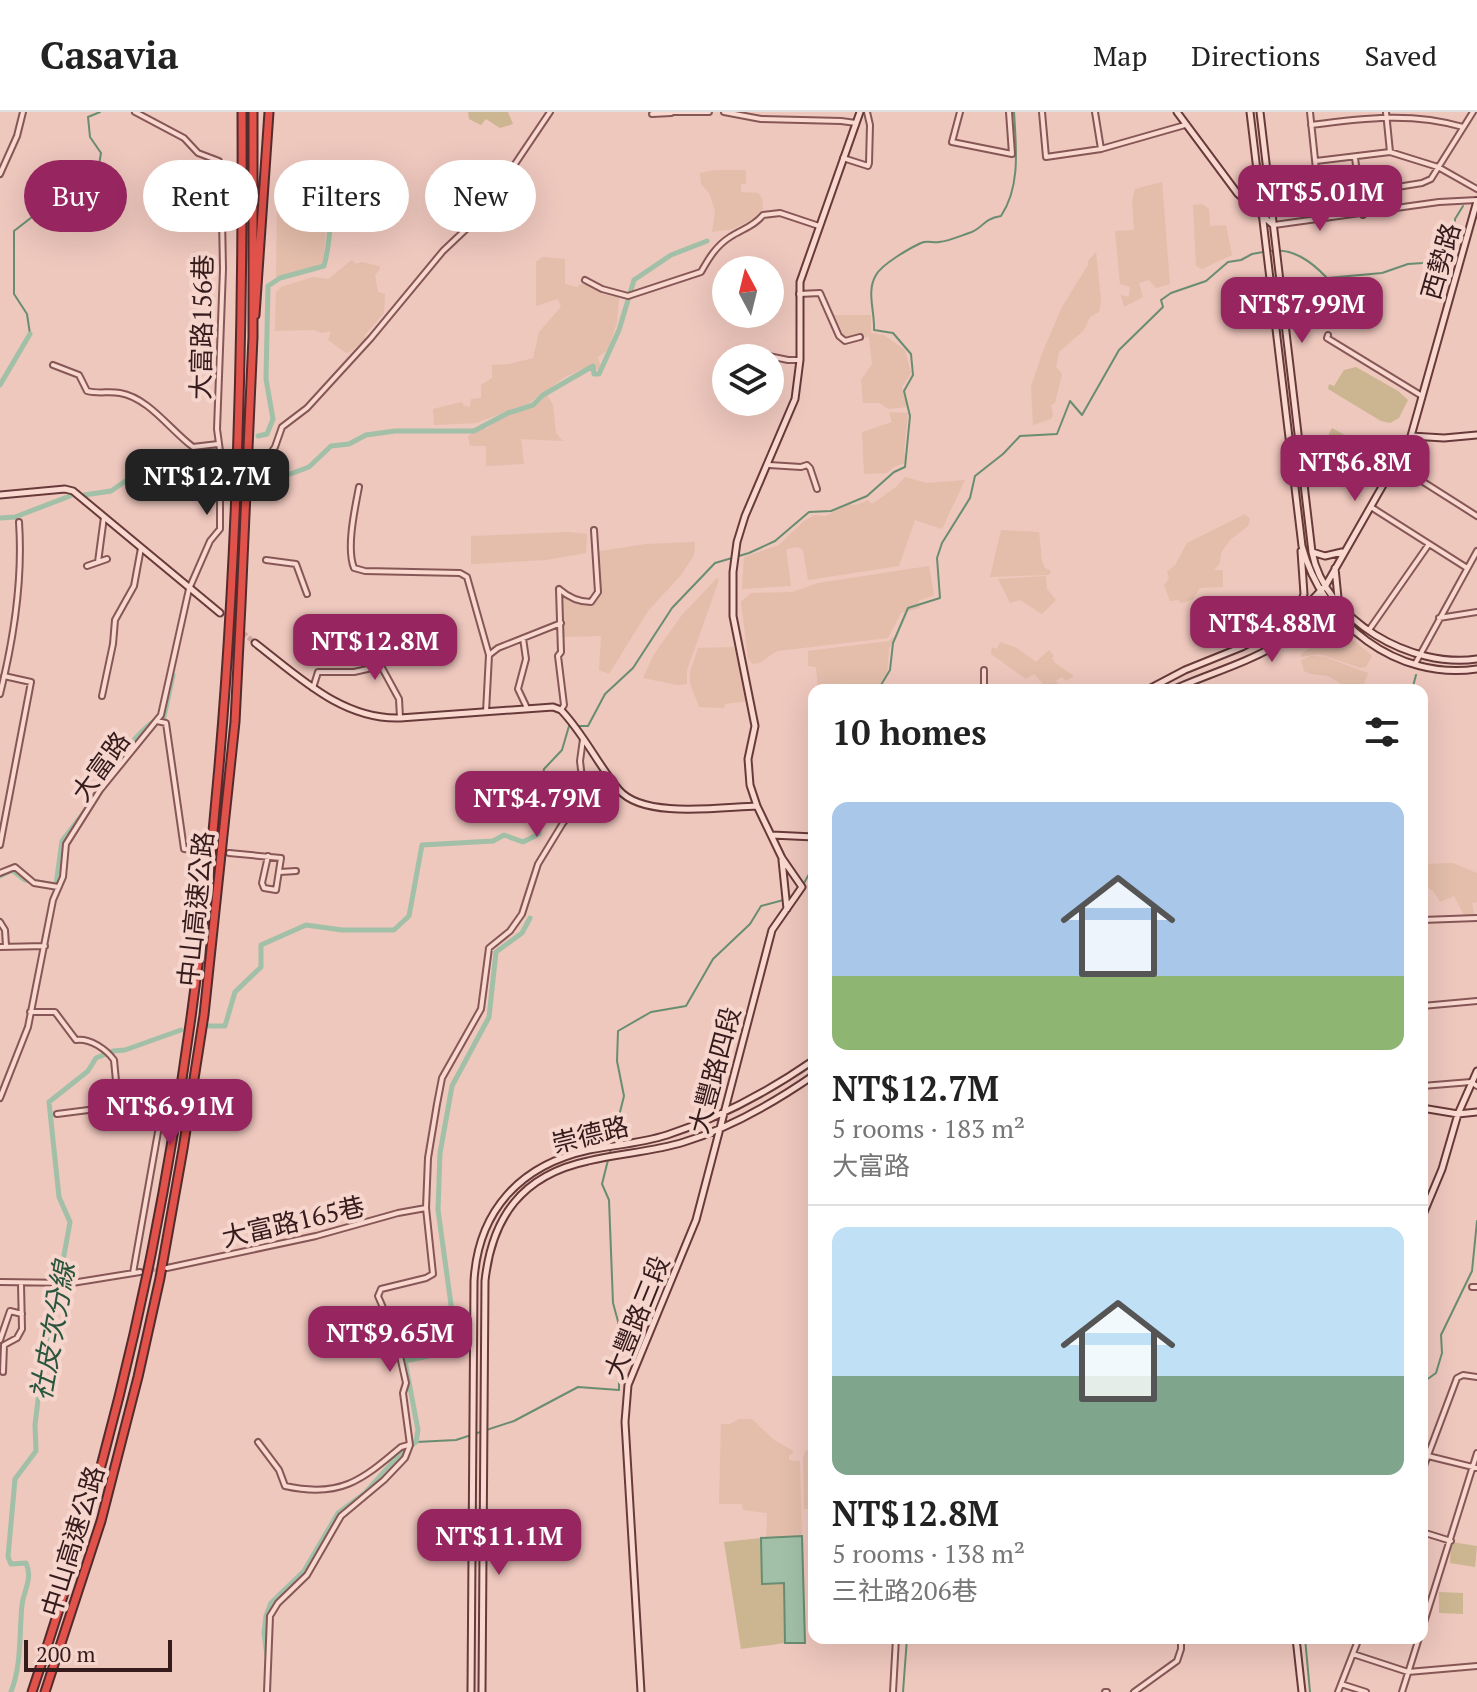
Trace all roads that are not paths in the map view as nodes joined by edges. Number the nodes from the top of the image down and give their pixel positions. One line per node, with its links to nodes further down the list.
1 (23, 112): 33 (street)
2 (135, 112): 53 (street, 大富路156巷)
3 (242, 112): 179 (highway, 中山高速公路)
4 (253, 112): 45 (highway, 中山高速公路)
5 (269, 112): 45 (highway)
6 (550, 112): 57 (street)
7 (671, 112): 8 (street); 21 (street)
8 (709, 112)
9 (724, 112): 23 (street)
10 (860, 112): 23 (street, 大豐路四段)
11 (867, 112): 30 (street)
12 (960, 112): 13 (street)
13 (1009, 112)
14 (1042, 112): 27 (street)
15 (1095, 112): 27 (street)
16 (1177, 112): 24 (street)
17 (1250, 112): 38 (street)
18 (1260, 112): 40 (street)
19 (1310, 112): 25 (street)
20 (1473, 112): 26 (street)
21 (652, 114)
22 (1387, 114): 25 (street); 26 (street); 28 (street)
23 (856, 123): 30 (street, 大豐路四段)
24 (1185, 125): 27 (street); 38 (street)
25 (1311, 125): 31 (street)
26 (1463, 127): 32 (street)
27 (1101, 149)
28 (1390, 152): 29 (street); 32 (street)
29 (1355, 156): 31 (street); 35 (street)
30 (843, 158): 41 (street, 大豐路四段)
31 (1316, 161): 39 (street)
32 (1438, 167): 34 (street); 35 (street)
33 (0, 174)
34 (1477, 189)
35 (1360, 193): 37 (street)
36 (1477, 200): 37 (street); 50 (street, 西勢路)
37 (1363, 215): 39 (street)
38 (1262, 216): 40 (street); 70 (street)
39 (1321, 217): 40 (street)
40 (1274, 225): 73 (street)
41 (819, 226): 42 (street); 43 (street, 大豐路四段)
42 (585, 280)
43 (799, 294): 46 (street); 48 (street, 大豐路四段)
44 (1328, 335): 50 (street)
45 (253, 337): 180 (highway, 中山高速公路)
46 (860, 337)
47 (784, 359): 48 (street)
48 (800, 360): 59 (street, 大豐路四段)
49 (53, 365): 53 (street, 大富路156巷)
50 (1422, 396): 52 (street, 西勢路)
51 (1477, 435): 52 (street)
52 (1411, 436): 58 (street, 西勢路)
53 (218, 444): 54 (street, 大富路)
54 (220, 456): 55 (street); 82 (street, 大富路)
55 (227, 457)
56 (260, 457): 57 (street)
57 (268, 457): 60 (street)
58 (1395, 464): 64 (street, 西勢路); 65 (street)
59 (769, 465): 62 (street); 116 (street, 大豐路四段)
60 (269, 484)
61 (359, 487): 96 (street)
62 (817, 489)
63 (0, 495): 66 (street)
64 (1370, 507): 69 (street); 74 (street, 西勢路)
65 (1477, 516)
66 (104, 517): 71 (street); 77 (street)
67 (19, 522): 103 (street)
68 (594, 530): 91 (street)
69 (1429, 544): 80 (street); 92 (street)
70 (1302, 546): 81 (street); 90 (street)
71 (141, 548): 82 (street); 109 (street)
72 (1477, 551): 80 (street)
73 (1312, 552): 74 (street); 81 (street)
74 (1343, 552): 79 (street, 西勢路)
75 (107, 559): 77 (street)
76 (266, 560): 83 (street)
77 (98, 562): 78 (street)
78 (87, 566)
79 (1335, 568): 81 (street, 西勢路); 84 (street)
80 (1467, 568): 89 (street)
81 (1323, 588): 84 (street); 87 (street); 88 (street, 西勢路); 90 (street, 西勢路)
82 (189, 589): 86 (street); 114 (street, 大富路)
83 (307, 594)
84 (1340, 603): 92 (street)
85 (1477, 612): 89 (street)
86 (220, 613)
87 (1336, 613): 88 (street); 100 (street)
88 (1312, 616): 106 (street)
89 (1439, 618): 97 (street)
90 (1293, 620): 105 (street, 西勢路)
91 (561, 623): 93 (street); 111 (street)
92 (1369, 630): 97 (street)
93 (523, 638): 96 (street); 110 (street)
94 (255, 643): 107 (street)
95 (376, 645): 99 (street)
96 (489, 655): 112 (street)
97 (1419, 656): 98 (street); 100 (street)
98 (1477, 659)
99 (381, 666): 107 (street); 113 (street)
100 (1414, 666): 101 (street)
101 (1477, 669)
102 (984, 670): 104 (street)
103 (4, 676): 108 (street); 119 (street)
104 (984, 684)
105 (1158, 684)
106 (1187, 684)
107 (313, 688): 113 (street)
108 (0, 694)
109 (102, 696)
110 (527, 708): 111 (street); 112 (street)
111 (561, 710): 115 (street)
112 (486, 713): 113 (street)
113 (400, 718)
114 (157, 721): 120 (street); 127 (street, 大富路)
115 (583, 739): 116 (street); 151 (street)
116 (757, 806): 117 (street, 大豐路四段)
117 (772, 835): 118 (street); 123 (street, 大豐路四段)
118 (808, 837)
119 (0, 845)
120 (203, 851)
121 (229, 853): 122 (street)
122 (268, 856): 125 (street); 125 (street)
123 (782, 858): 128 (street, 大豐路四段); 128 (street, 大豐路四段)
124 (296, 871): 125 (street)
125 (280, 872)
126 (0, 873): 127 (street)
127 (59, 888): 132 (street, 大富路)
128 (788, 910): 145 (street, 大豐路四段)
129 (1477, 918): 130 (street)
130 (1428, 920)
131 (0, 922): 133 (street)
132 (46, 946): 133 (street); 136 (street, 大富路)
133 (3, 947)
134 (1477, 1001): 135 (street)
135 (1428, 1005)
136 (30, 1012): 142 (street); 143 (street, 大富路)
137 (808, 1063): 145 (street, 崇德路)
138 (1477, 1071): 140 (street)
139 (808, 1078): 149 (street, 崇德路)
140 (1474, 1084): 141 (street); 148 (street)
141 (1428, 1086)
142 (119, 1092): 147 (street); 155 (street)
143 (0, 1098)
144 (1428, 1109): 148 (street)
145 (723, 1112): 149 (street, 大豐路四段); 182 (street, 崇德路)
146 (1477, 1112): 148 (street)
147 (57, 1114)
148 (1458, 1114): 150 (street)
149 (718, 1130): 152 (street, 大豐路四段); 183 (street, 崇德路)
150 (1428, 1203)
151 (426, 1208): 153 (street, 大富路165巷); 163 (street)
152 (687, 1245): 184 (street, 大豐路三段)
153 (167, 1268)
154 (140, 1272): 155 (street)
155 (133, 1273): 157 (street)
156 (0, 1282): 157 (street)
157 (21, 1284): 158 (street)
158 (22, 1314): 159 (street); 160 (street)
159 (0, 1340)
160 (3, 1372)
161 (1477, 1377): 165 (street)
162 (258, 1442): 163 (street)
163 (410, 1445): 181 (street)
164 (1477, 1453): 166 (street)
165 (1428, 1456): 166 (street)
166 (1475, 1468): 168 (street)
167 (1428, 1534): 168 (street)
168 (1451, 1541): 169 (street)
169 (1428, 1602)
170 (896, 1644): 185 (street)
171 (1181, 1644): 186 (street)
172 (1297, 1644): 187 (street)
173 (1357, 1644): 175 (street)
174 (1417, 1644): 177 (street)
175 (1353, 1654): 177 (street); 178 (street)
176 (1477, 1666): 177 (street)
177 (1408, 1672): 190 (street)
178 (1341, 1684): 188 (street); 189 (street)
179 (32, 1692)
180 (45, 1692)
181 (267, 1692)
182 (471, 1692)
183 (482, 1692)
184 (641, 1692)
185 (893, 1692)
186 (1134, 1692)
187 (1302, 1692)
188 (1338, 1692)
189 (1366, 1692)
190 (1402, 1692)

